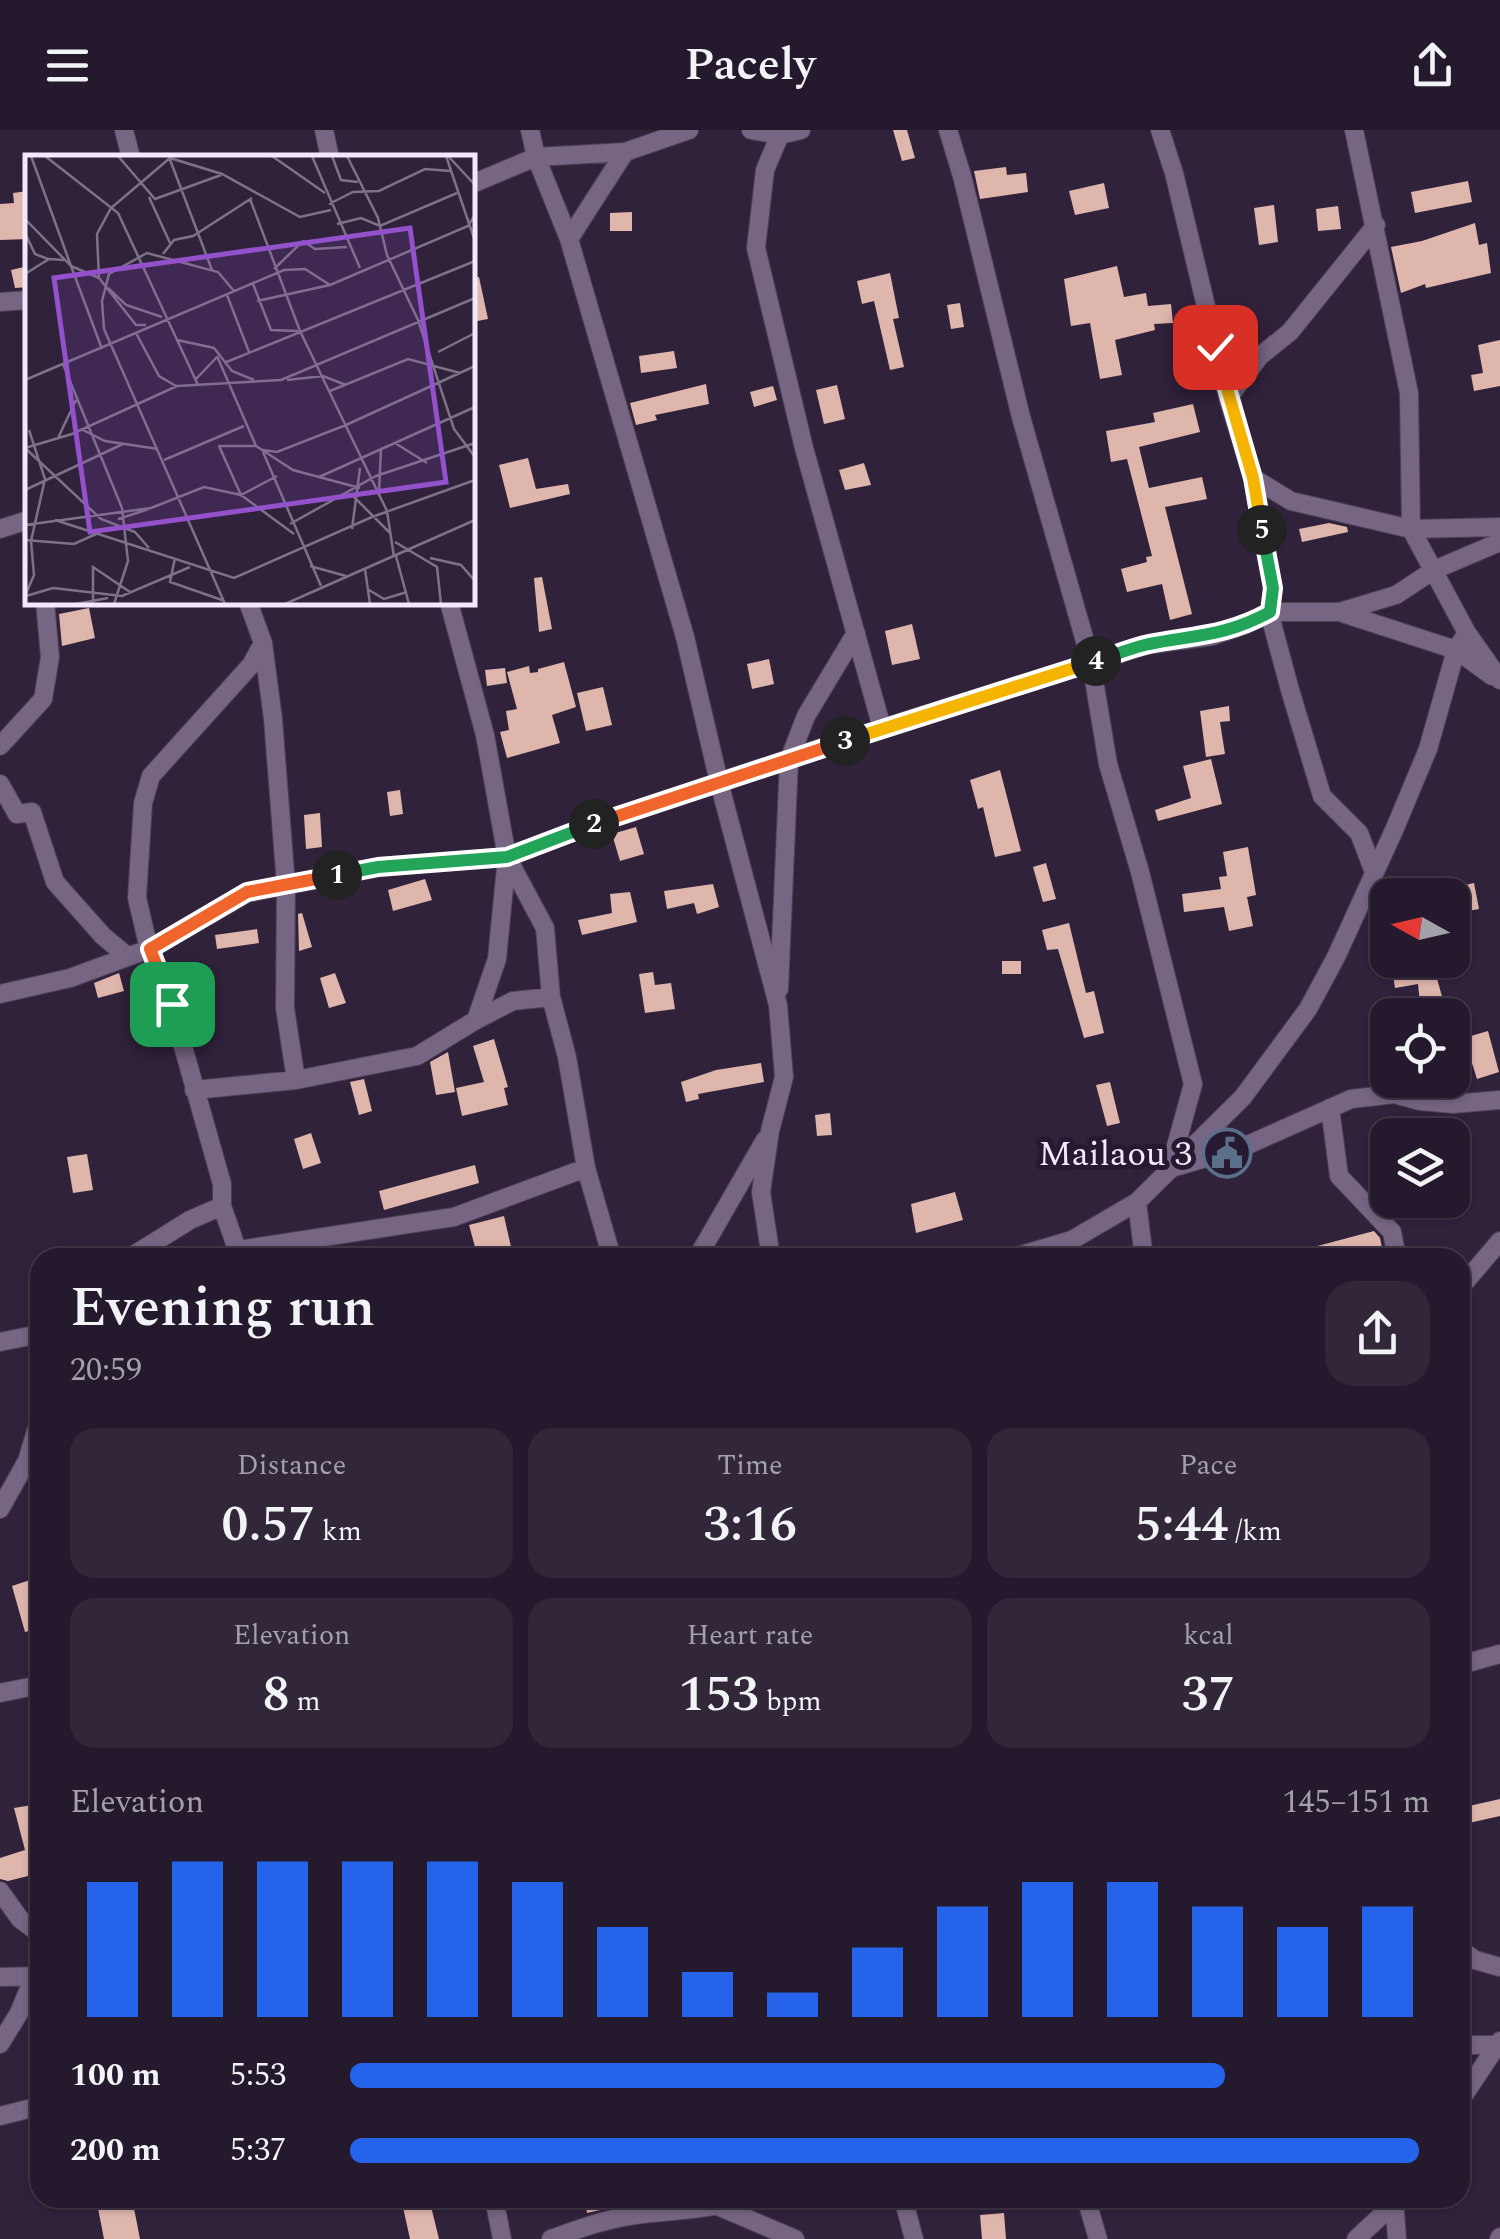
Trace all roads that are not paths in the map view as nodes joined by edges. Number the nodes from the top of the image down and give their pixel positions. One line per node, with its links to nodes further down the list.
1 (124, 130): 12 (street)
2 (324, 130): 13 (street)
3 (530, 130): 14 (street)
4 (689, 130): 11 (street)
5 (751, 130): 10 (street)
6 (801, 130): 10 (street)
7 (948, 130): 37 (street)
8 (1160, 130): 20 (street)
9 (1354, 130): 16 (street)
10 (781, 132): 33 (street)
11 (624, 152): 14 (street); 17 (street)
12 (130, 155)
13 (329, 155)
14 (536, 157): 15 (street); 17 (street)
15 (475, 183)
16 (1376, 225): 20 (street); 24 (street)
17 (569, 240): 42 (street)
18 (25, 300): 19 (street)
19 (0, 302)
20 (1228, 398): 21 (street)
21 (1253, 478): 24 (street); 31 (street)
22 (25, 521): 25 (street)
23 (1500, 527): 24 (street)
24 (1411, 528): 27 (street)
25 (0, 529)
26 (1500, 542): 27 (street)
27 (1434, 570): 32 (street); 34 (street)
28 (46, 605): 40 (street)
29 (249, 605): 35 (street)
30 (450, 605): 44 (street)
31 (1270, 612): 32 (street); 37 (street); 45 (street)
32 (1339, 612): 36 (street)
33 (856, 633): 39 (street); 41 (street)
34 (1468, 633): 36 (street); 38 (street)
35 (263, 643): 46 (street); 47 (street)
36 (1456, 650): 38 (street); 45 (street)
37 (1092, 662): 39 (street); 59 (street)
38 (1500, 681)
39 (882, 728): 41 (street)
40 (0, 746)
41 (789, 760): 42 (street); 51 (street)
42 (719, 782): 44 (street); 51 (street)
43 (0, 784): 48 (street)
44 (507, 857): 46 (street); 50 (street); 52 (street)
45 (1374, 872): 59 (street)
46 (286, 885): 47 (street); 53 (street)
47 (150, 949): 48 (street); 54 (street)
48 (126, 956): 49 (street)
49 (0, 994)
50 (551, 996): 52 (street); 58 (street)
51 (778, 1005): 57 (street)
52 (476, 1020): 53 (street)
53 (296, 1080): 54 (street)
54 (194, 1090): 61 (street)
55 (1500, 1100): 56 (street)
56 (1330, 1108): 59 (street); 71 (street)
57 (770, 1131): 67 (street); 68 (street)
58 (586, 1168): 65 (street); 66 (street)
59 (1170, 1168): 60 (street)
60 (1137, 1202): 69 (street); 70 (street)
61 (222, 1206): 63 (street); 64 (street)
62 (1500, 1242): 72 (street)
63 (145, 1248)
64 (238, 1248)
65 (275, 1248)
66 (609, 1248)
67 (703, 1248)
68 (769, 1248)
69 (1045, 1248)
70 (1143, 1248)
71 (1395, 1248)
72 (1470, 1276)
73 (30, 1336): 74 (street)
74 (0, 1342)
75 (30, 1451): 76 (street)
76 (0, 1508)
77 (1500, 1654): 78 (street)
78 (1470, 1662)
79 (30, 1687): 80 (street)
80 (0, 1693)
81 (0, 1891): 82 (street)
82 (30, 1926)
83 (1470, 1956): 84 (street)
84 (1500, 1968)
85 (0, 1977): 86 (street)
86 (30, 1978)
87 (30, 1992): 88 (street)
88 (0, 2044)
89 (1499, 2044): 90 (street); 91 (street)
90 (1470, 2045)
91 (1470, 2086)
92 (30, 2108): 93 (street)
93 (0, 2116)
94 (496, 2208): 101 (street)
95 (710, 2208): 102 (street)
96 (722, 2208): 103 (street)
97 (906, 2208): 104 (street)
98 (1089, 2208): 105 (street)
99 (1387, 2208): 106 (street)
100 (1396, 2208): 107 (street)
101 (502, 2239)
102 (551, 2239)
103 (795, 2239)
104 (914, 2239)
105 (1098, 2239)
106 (1356, 2239)
107 (1397, 2239)

